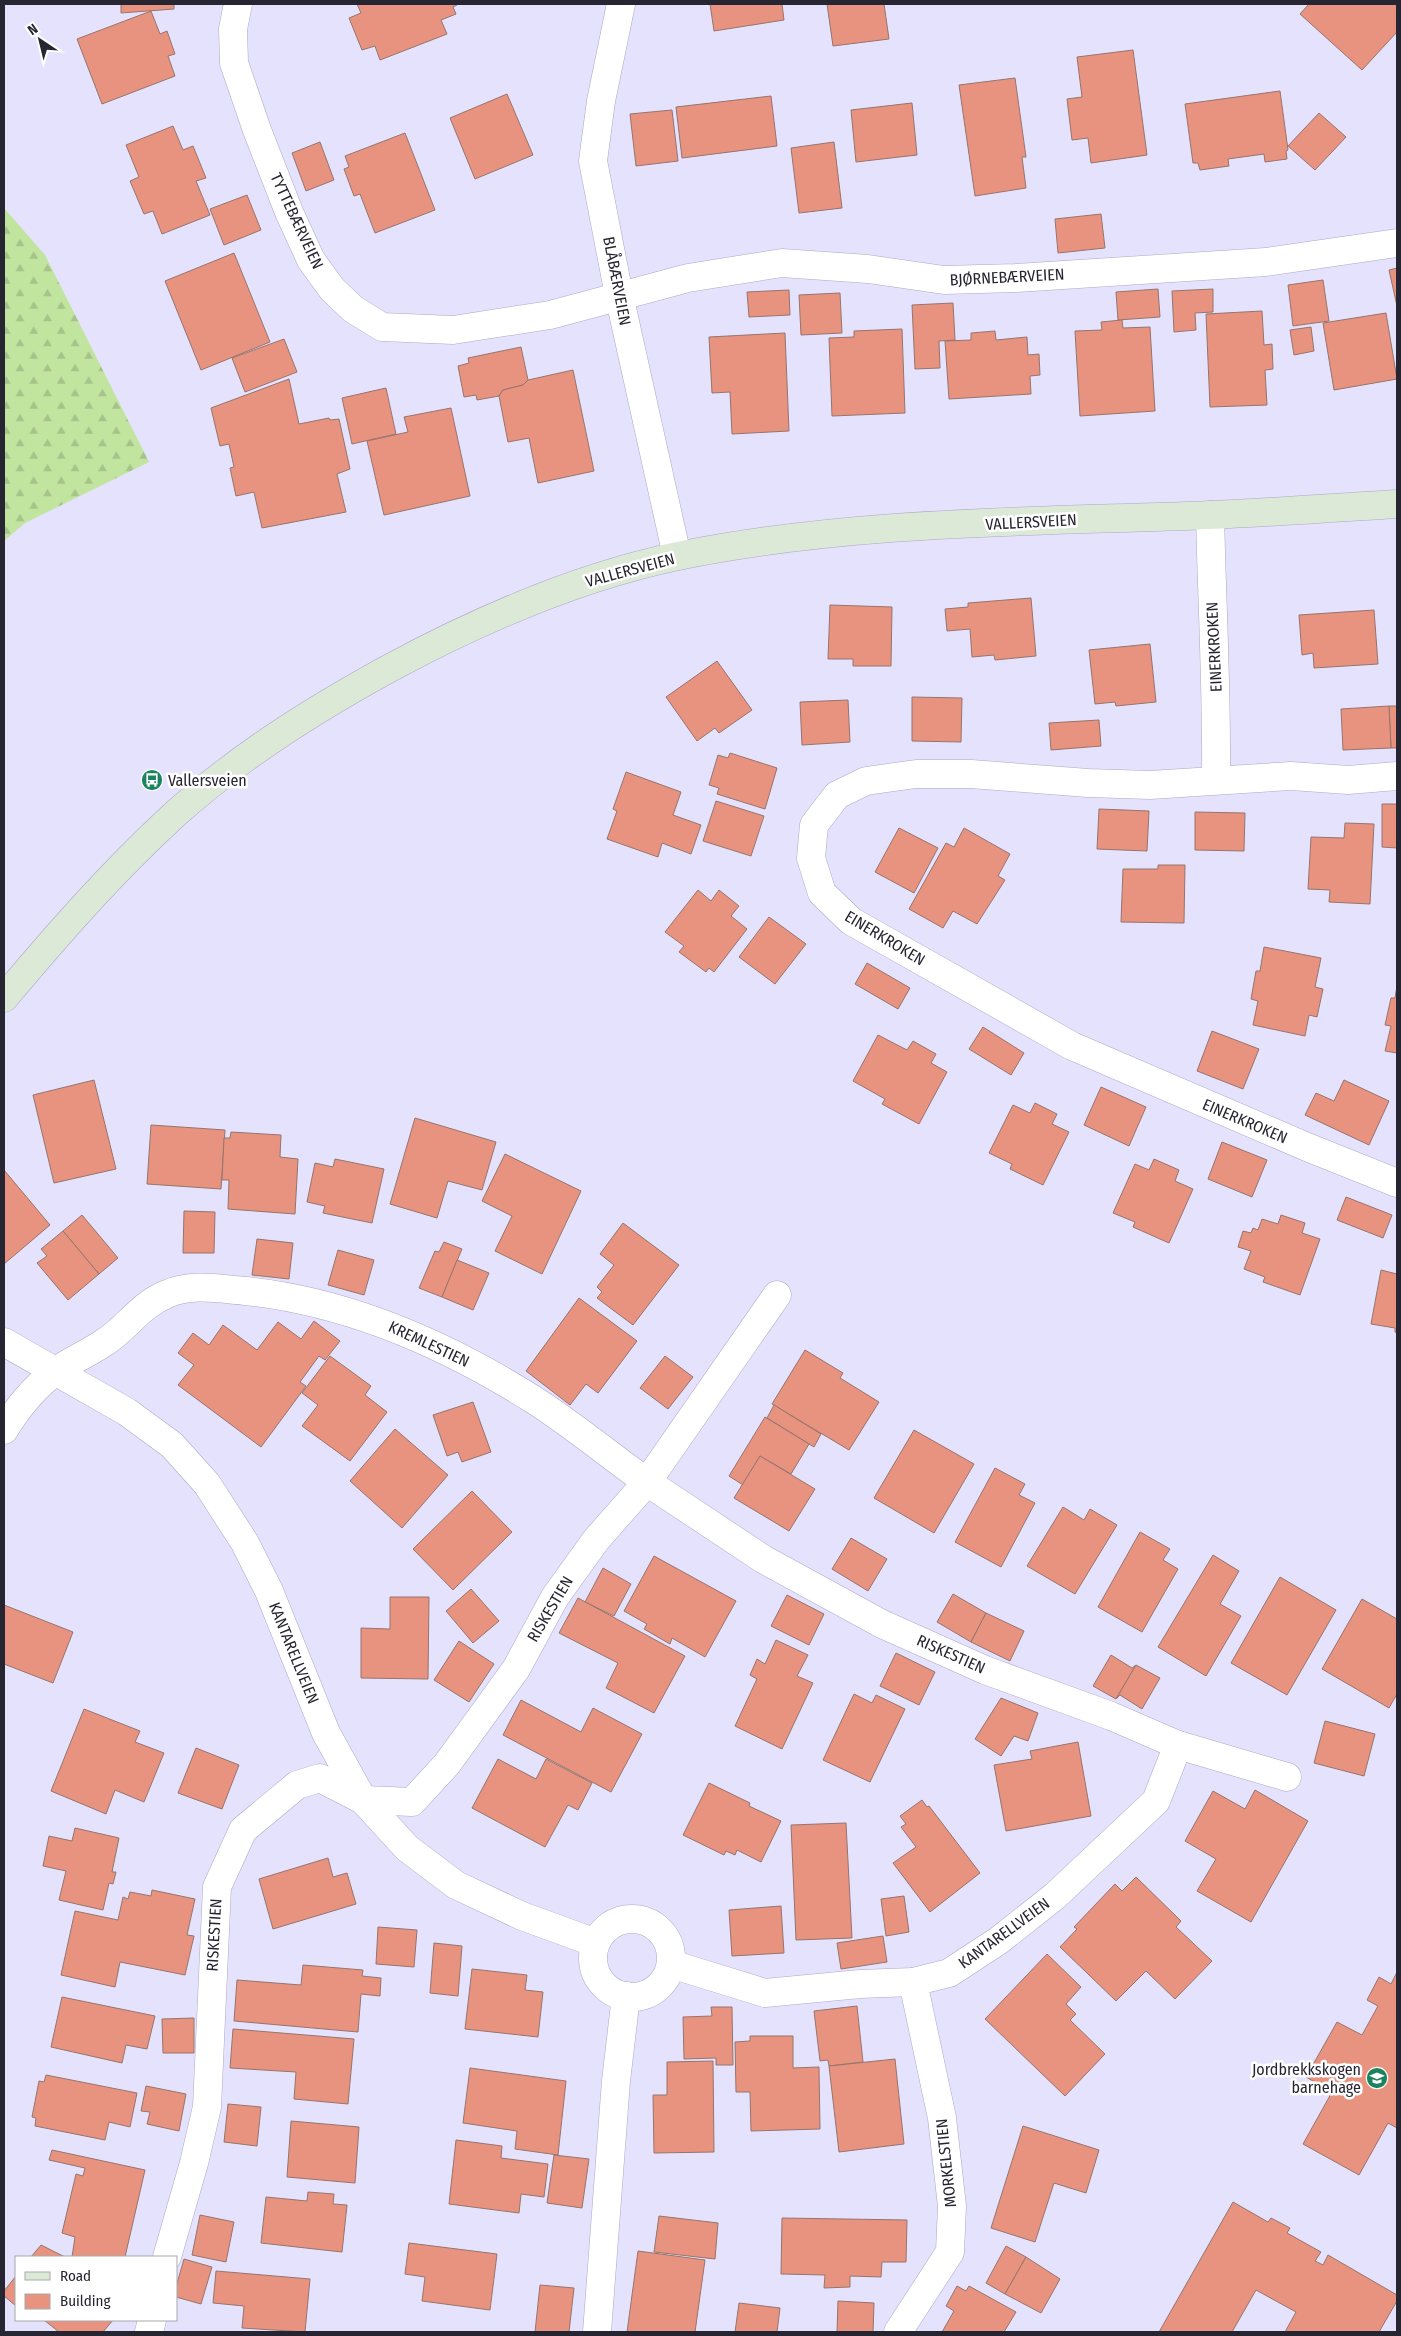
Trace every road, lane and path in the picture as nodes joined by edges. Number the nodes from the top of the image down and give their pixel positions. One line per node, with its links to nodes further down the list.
1 (238, 4): 4 (street, TYTTEBÆRVEIEN)
2 (621, 4): 4 (street, BLÅBÆRVEIEN)
3 (1397, 243): 4 (street, BJØRNEBÆRVEIEN)
4 (619, 295): 7 (street, BLÅBÆRVEIEN)
5 (1397, 504): 6 (main road, VALLERSVEIEN)
6 (1210, 516): 7 (main road, VALLERSVEIEN); 9 (street, EINERKROKEN)
7 (677, 556): 10 (main road, VALLERSVEIEN)
8 (1397, 776): 9 (street, EINERKROKEN)
9 (1216, 779): 11 (street, EINERKROKEN)
10 (4, 998)
11 (1397, 1183)
12 (777, 1295): 16 (street)
13 (4, 1342): 14 (street, KANTARELLVEIEN)
14 (56, 1372): 15 (street, KREMLESTIEN); 16 (street, KREMLESTIEN); 19 (street, KANTARELLVEIEN)
15 (4, 1430)
16 (647, 1482): 17 (street, RISKESTIEN); 19 (street, RISKESTIEN)
17 (1178, 1746): 18 (street, RISKESTIEN); 22 (street, KANTARELLVEIEN)
18 (1287, 1777)
19 (363, 1800): 20 (street, KANTARELLVEIEN); 24 (street, RISKESTIEN)
20 (596, 1943): 21 (street); 23 (street)
21 (670, 1964): 22 (street, KANTARELLVEIEN); 23 (street)
22 (913, 1982): 26 (street, MORKELSTIEN)
23 (626, 1996): 25 (street)
24 (167, 2256)
25 (597, 2332)
26 (898, 2332)

